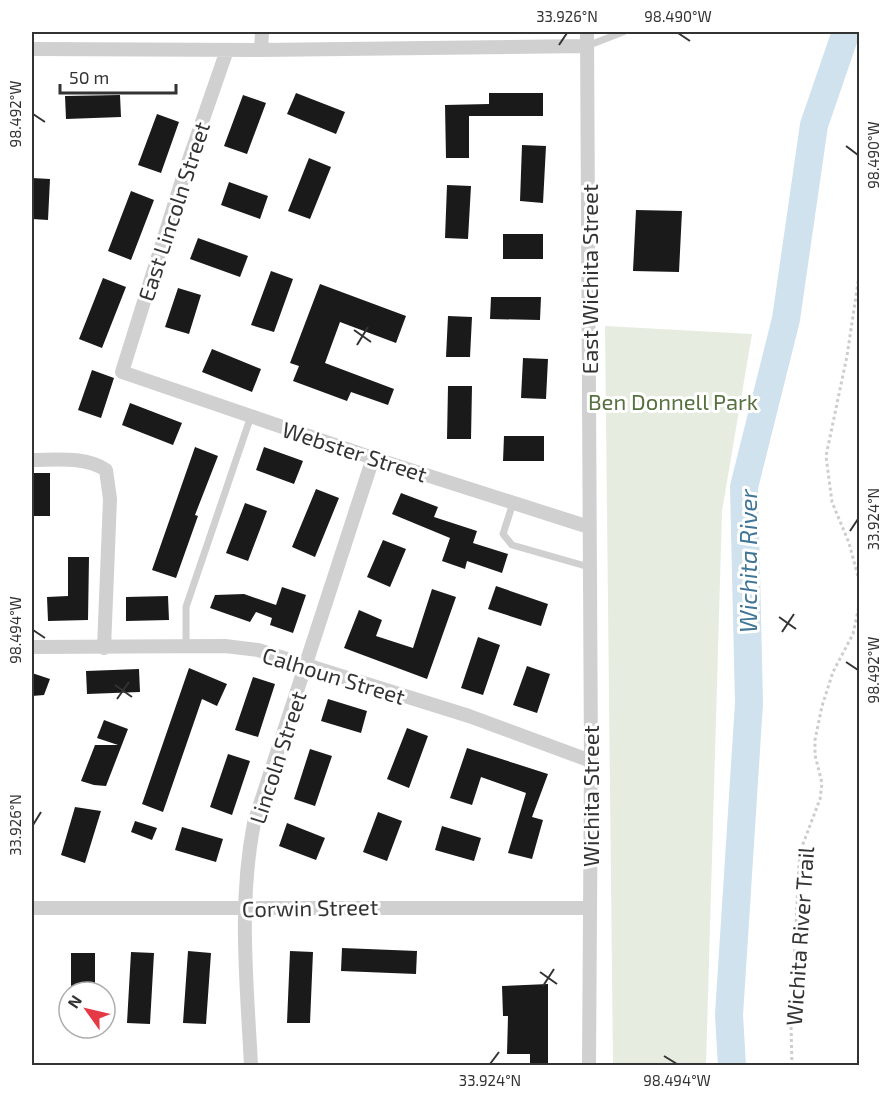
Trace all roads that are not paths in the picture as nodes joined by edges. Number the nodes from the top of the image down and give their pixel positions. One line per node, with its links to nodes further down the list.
1 (262, 32): 7 (street)
2 (587, 32): 4 (street, East Wichita Street)
3 (623, 32): 4 (lane)
4 (587, 46): 7 (street); 13 (street, East Wichita Street)
5 (32, 50): 6 (street)
6 (227, 50): 7 (street); 8 (street, East Lincoln Street)
7 (261, 50)
8 (122, 372): 9 (street, Webster Street)
9 (250, 416): 10 (street, Webster Street); 15 (lane)
10 (373, 458): 12 (street, Webster Street); 18 (street, Lincoln Street)
11 (32, 460): 17 (street)
12 (513, 503): 13 (street, Webster Street); 14 (lane)
13 (589, 527): 14 (street, Wichita Street)
14 (590, 567): 19 (street, Wichita Street)
15 (186, 646): 17 (street, Calhoun Street); 18 (street, Calhoun Street)
16 (32, 647): 17 (street, Calhoun Street)
17 (104, 648)
18 (308, 664): 19 (street, Calhoun Street); 21 (street, Lincoln Street)
19 (591, 761): 22 (street, Wichita Street)
20 (32, 908): 21 (street, Corwin Street)
21 (243, 908): 22 (street, Corwin Street); 23 (street, Lincoln Street)
22 (590, 908): 24 (street, Wichita Street)
23 (251, 1065)
24 (589, 1065)

